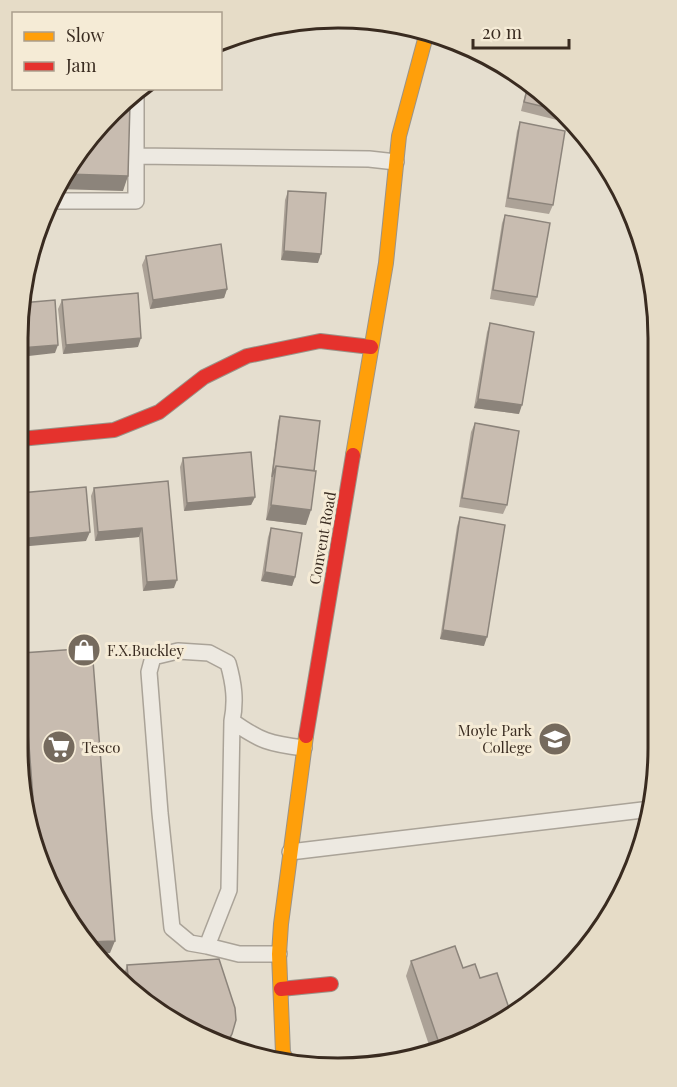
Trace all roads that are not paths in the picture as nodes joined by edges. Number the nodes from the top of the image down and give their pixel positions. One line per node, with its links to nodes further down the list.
1 (425, 41): 4 (street, Convent Road)
2 (136, 104): 3 (lane)
3 (136, 156): 4 (lane); 5 (lane)
4 (396, 162): 6 (street, Convent Road)
5 (60, 201)
6 (371, 346): 7 (street); 9 (street, Convent Road)
7 (28, 438)
8 (232, 721): 9 (lane); 12 (lane); 12 (lane)
9 (304, 748): 11 (street, Convent Road)
10 (643, 810): 11 (lane)
11 (290, 852): 13 (street, Convent Road)
12 (207, 946): 13 (lane)
13 (279, 954): 15 (street, Convent Road)
14 (331, 984): 15 (street)
15 (281, 989): 16 (street, Convent Road)
16 (284, 1054)

